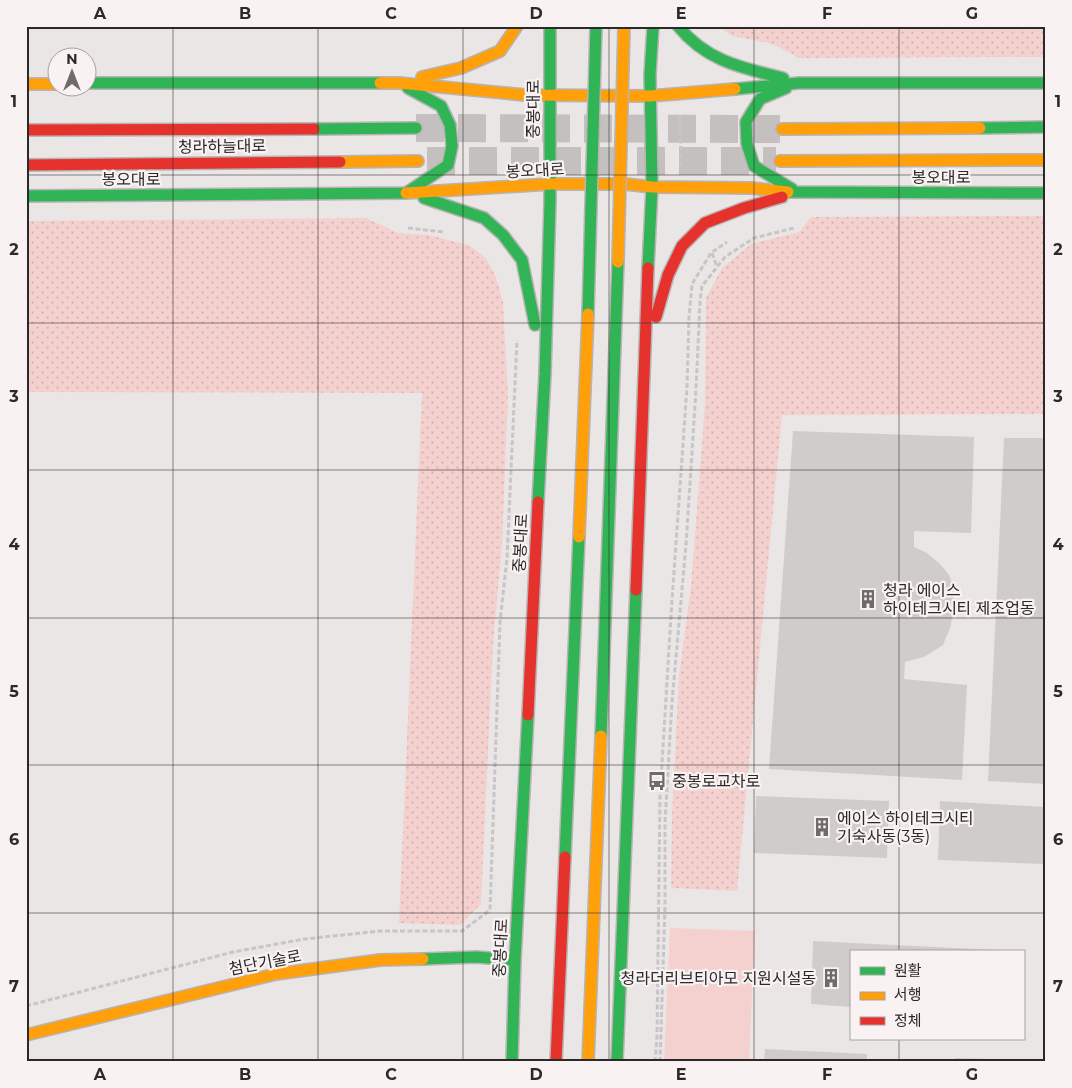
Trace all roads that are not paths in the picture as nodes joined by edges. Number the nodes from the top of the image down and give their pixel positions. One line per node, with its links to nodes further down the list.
1 (517, 26): 7 (main road)
2 (550, 26): 13 (main road, 중봉대로)
3 (596, 26): 34 (main road, bridge)
4 (624, 26): 35 (main road, bridge)
5 (653, 26): 14 (main road)
6 (678, 26): 8 (main road)
7 (399, 83): 12 (main road); 13 (main road); 25 (main road)
8 (799, 83): 9 (main road); 14 (main road); 26 (main road)
9 (1046, 83)
10 (26, 84): 11 (main road)
11 (48, 84)
12 (98, 84)
13 (550, 95): 14 (main road); 23 (main road, 중봉대로)
14 (650, 96): 24 (main road)
15 (1046, 127): 17 (main road)
16 (416, 128): 18 (main road, 청라하늘대로)
17 (782, 129)
18 (26, 130)
19 (1046, 160): 21 (main road, 봉오대로)
20 (418, 161): 22 (main road, 청라하늘대로)
21 (780, 161)
22 (26, 165)
23 (550, 184): 24 (main road, 봉오대로); 25 (main road, 봉오대로); 29 (main road, 중봉대로)
24 (652, 187): 26 (main road, 봉오대로); 30 (main road)
25 (405, 193): 28 (main road, 봉오대로); 29 (main road)
26 (798, 193): 27 (main road, 봉오대로); 30 (main road)
27 (1046, 193)
28 (26, 196)
29 (544, 374): 31 (main road, 중봉대로)
30 (644, 386): 36 (main road)
31 (515, 960): 32 (main road, 첨단기술로); 33 (main road, 중봉대로)
32 (26, 1035)
33 (512, 1062)
34 (556, 1062)
35 (588, 1062)
36 (617, 1062)

